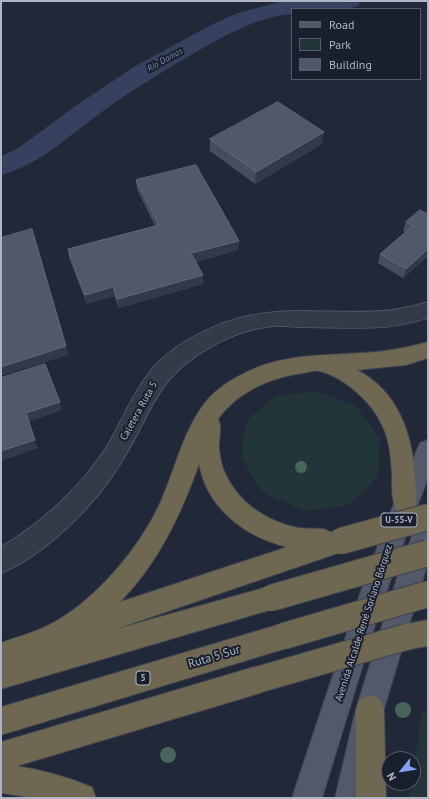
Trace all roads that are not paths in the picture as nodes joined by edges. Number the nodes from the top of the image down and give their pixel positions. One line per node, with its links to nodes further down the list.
1 (428, 310): 11 (street, Caletera Ruta 5)
2 (428, 350): 3 (highway)
3 (309, 363): 4 (highway); 6 (highway)
4 (212, 410): 9 (highway); 14 (highway)
5 (428, 450): 6 (main road, Avenida Alcalde René Soriano Bórquez / U-55-V)
6 (405, 504): 22 (main road, Avenida Alcalde René Soriano Bórquez / U-55-V)
7 (428, 517): 9 (highway, bridge)
8 (428, 524): 12 (main road, U-55-V)
9 (334, 541): 14 (highway)
10 (428, 553): 16 (highway, bridge)
11 (1, 561)
12 (418, 587): 17 (main road); 18 (highway, Ruta 5 Sur / 5, bridge)
13 (417, 635): 19 (highway, bridge)
14 (54, 637): 15 (highway)
15 (1, 656)
16 (1, 675)
17 (370, 709): 23 (main road); 24 (highway)
18 (1, 721)
19 (1, 756)
20 (1, 778): 21 (highway)
21 (81, 798)
22 (307, 798)
23 (350, 798)
24 (371, 798)

